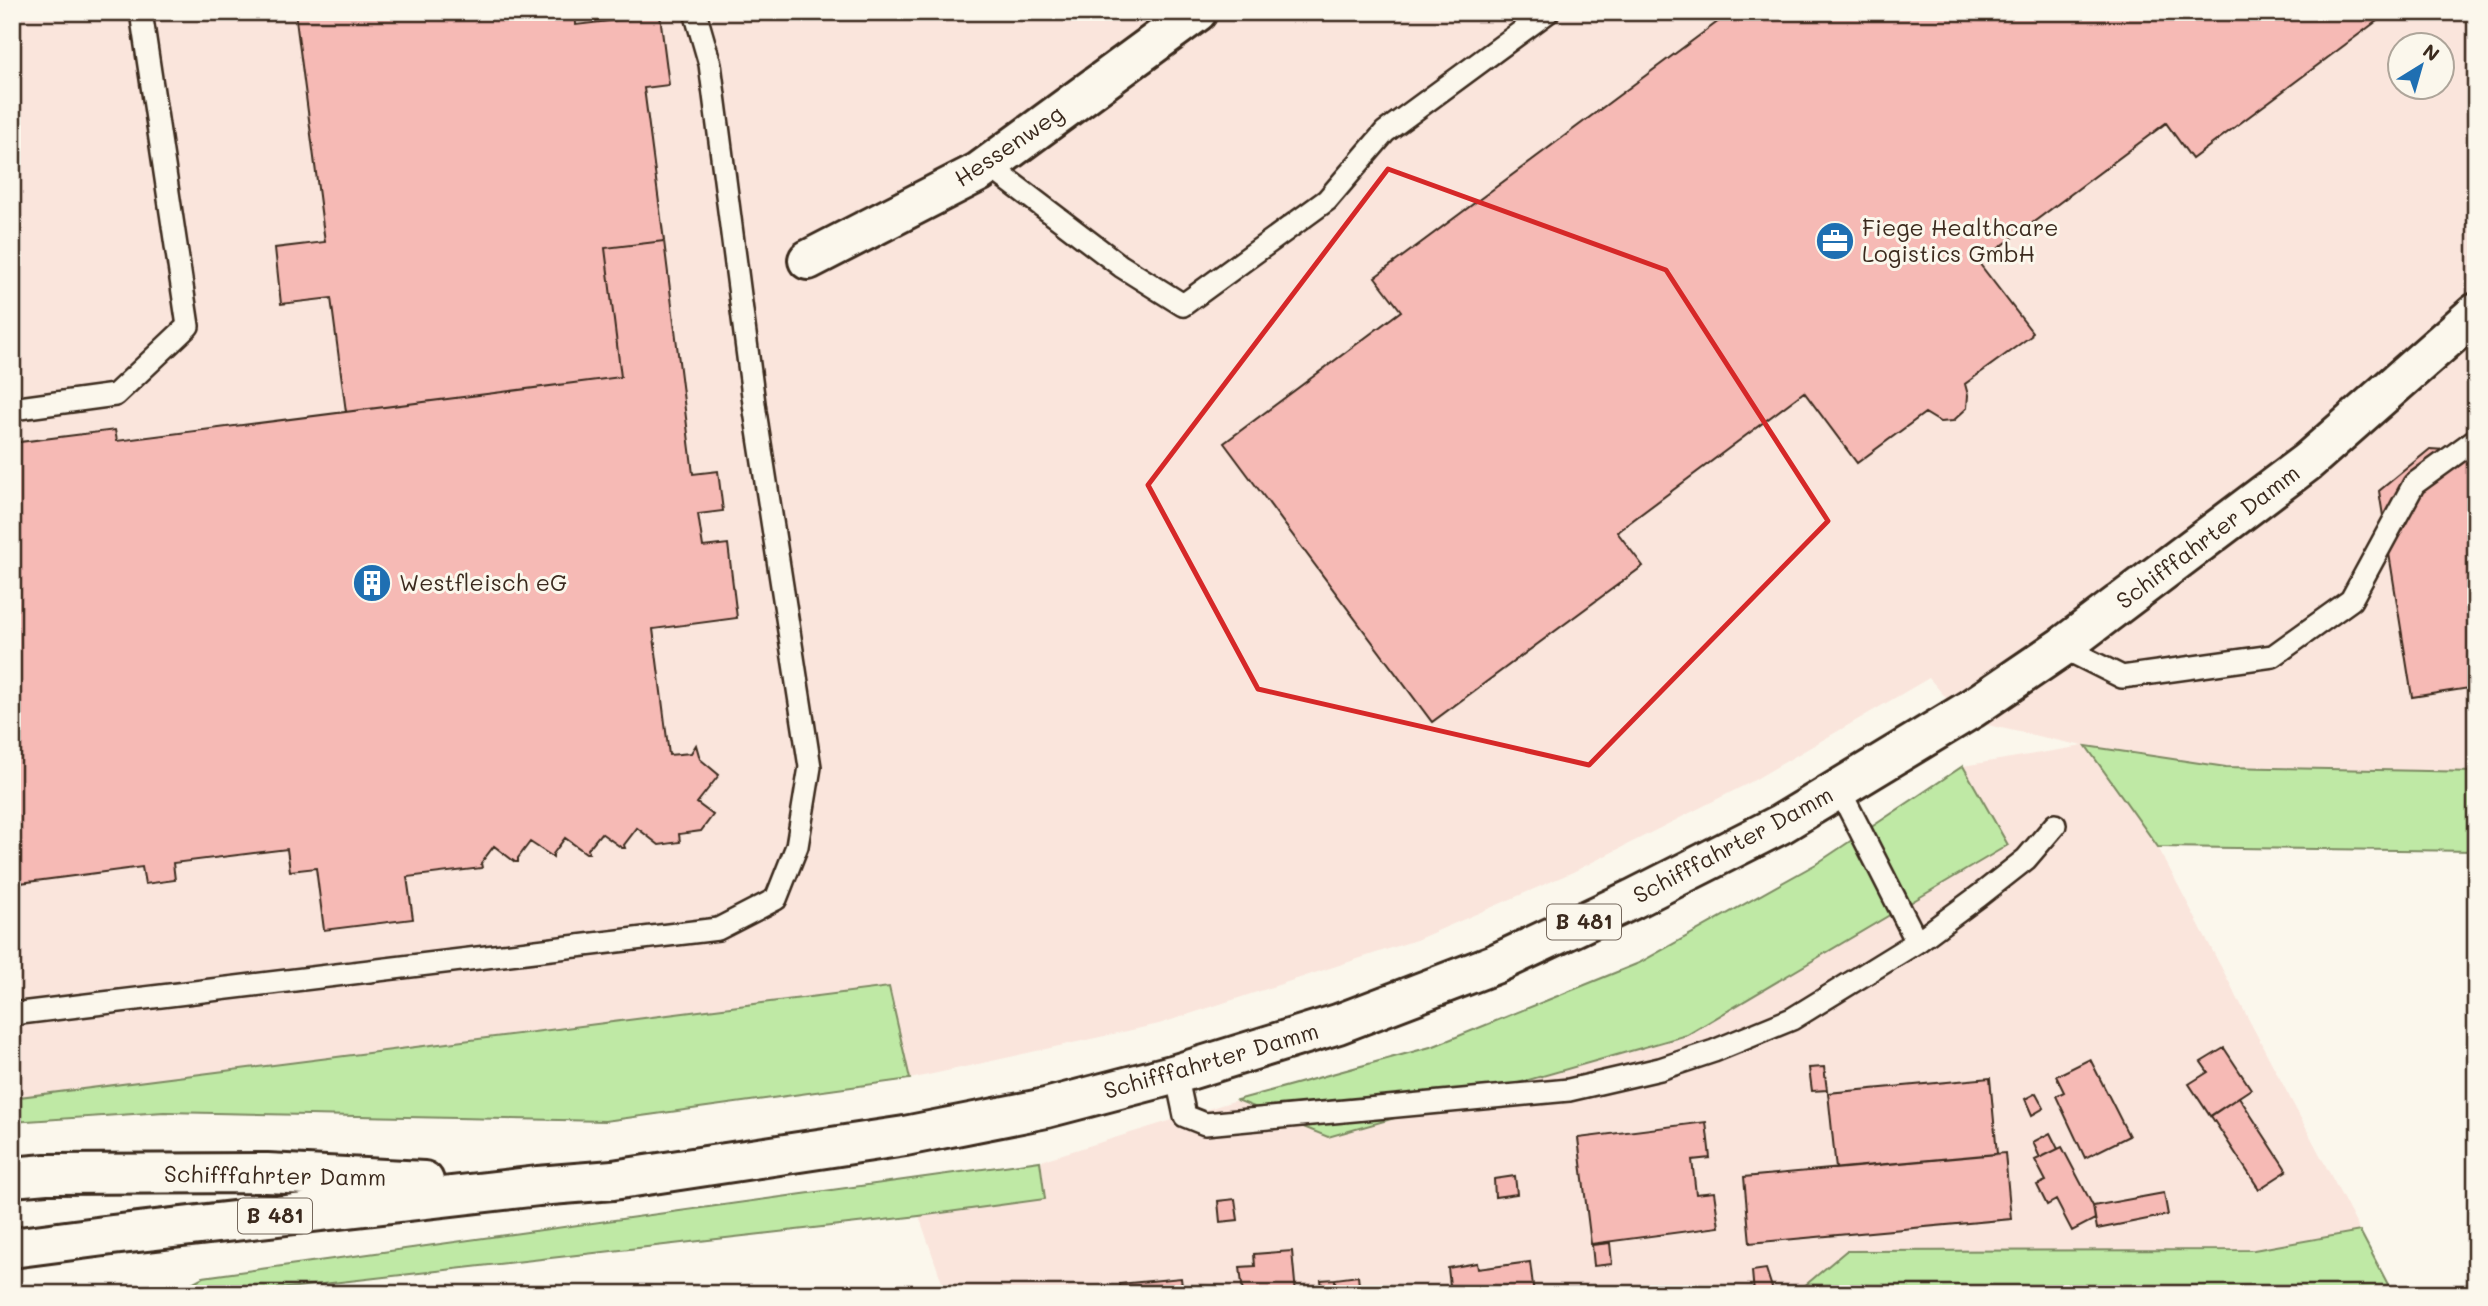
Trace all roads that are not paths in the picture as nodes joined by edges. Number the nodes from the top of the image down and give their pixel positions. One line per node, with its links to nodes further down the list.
1 (141, 12): 8 (lane)
2 (695, 12): 14 (lane)
3 (1197, 12): 5 (main road, Hessenweg)
4 (1548, 12): 5 (lane)
5 (988, 165): 6 (main road, Hessenweg)
6 (808, 260)
7 (2476, 313): 10 (main road, Schifffahrter Damm / B 481)
8 (12, 409)
9 (2476, 439): 10 (lane)
10 (2062, 648): 11 (main road, Schifffahrter Damm / B 481)
11 (1839, 789): 13 (lane); 15 (main road, Schifffahrter Damm / B 481)
12 (2054, 825): 13 (lane)
13 (1917, 942): 15 (lane)
14 (12, 1014)
15 (1176, 1074): 17 (main road, Schifffahrter Damm / B 481)
16 (12, 1177): 17 (main road, Schifffahrter Damm / B 481)
17 (538, 1186): 18 (main road, Schifffahrter Damm / B 481)
18 (12, 1248)

